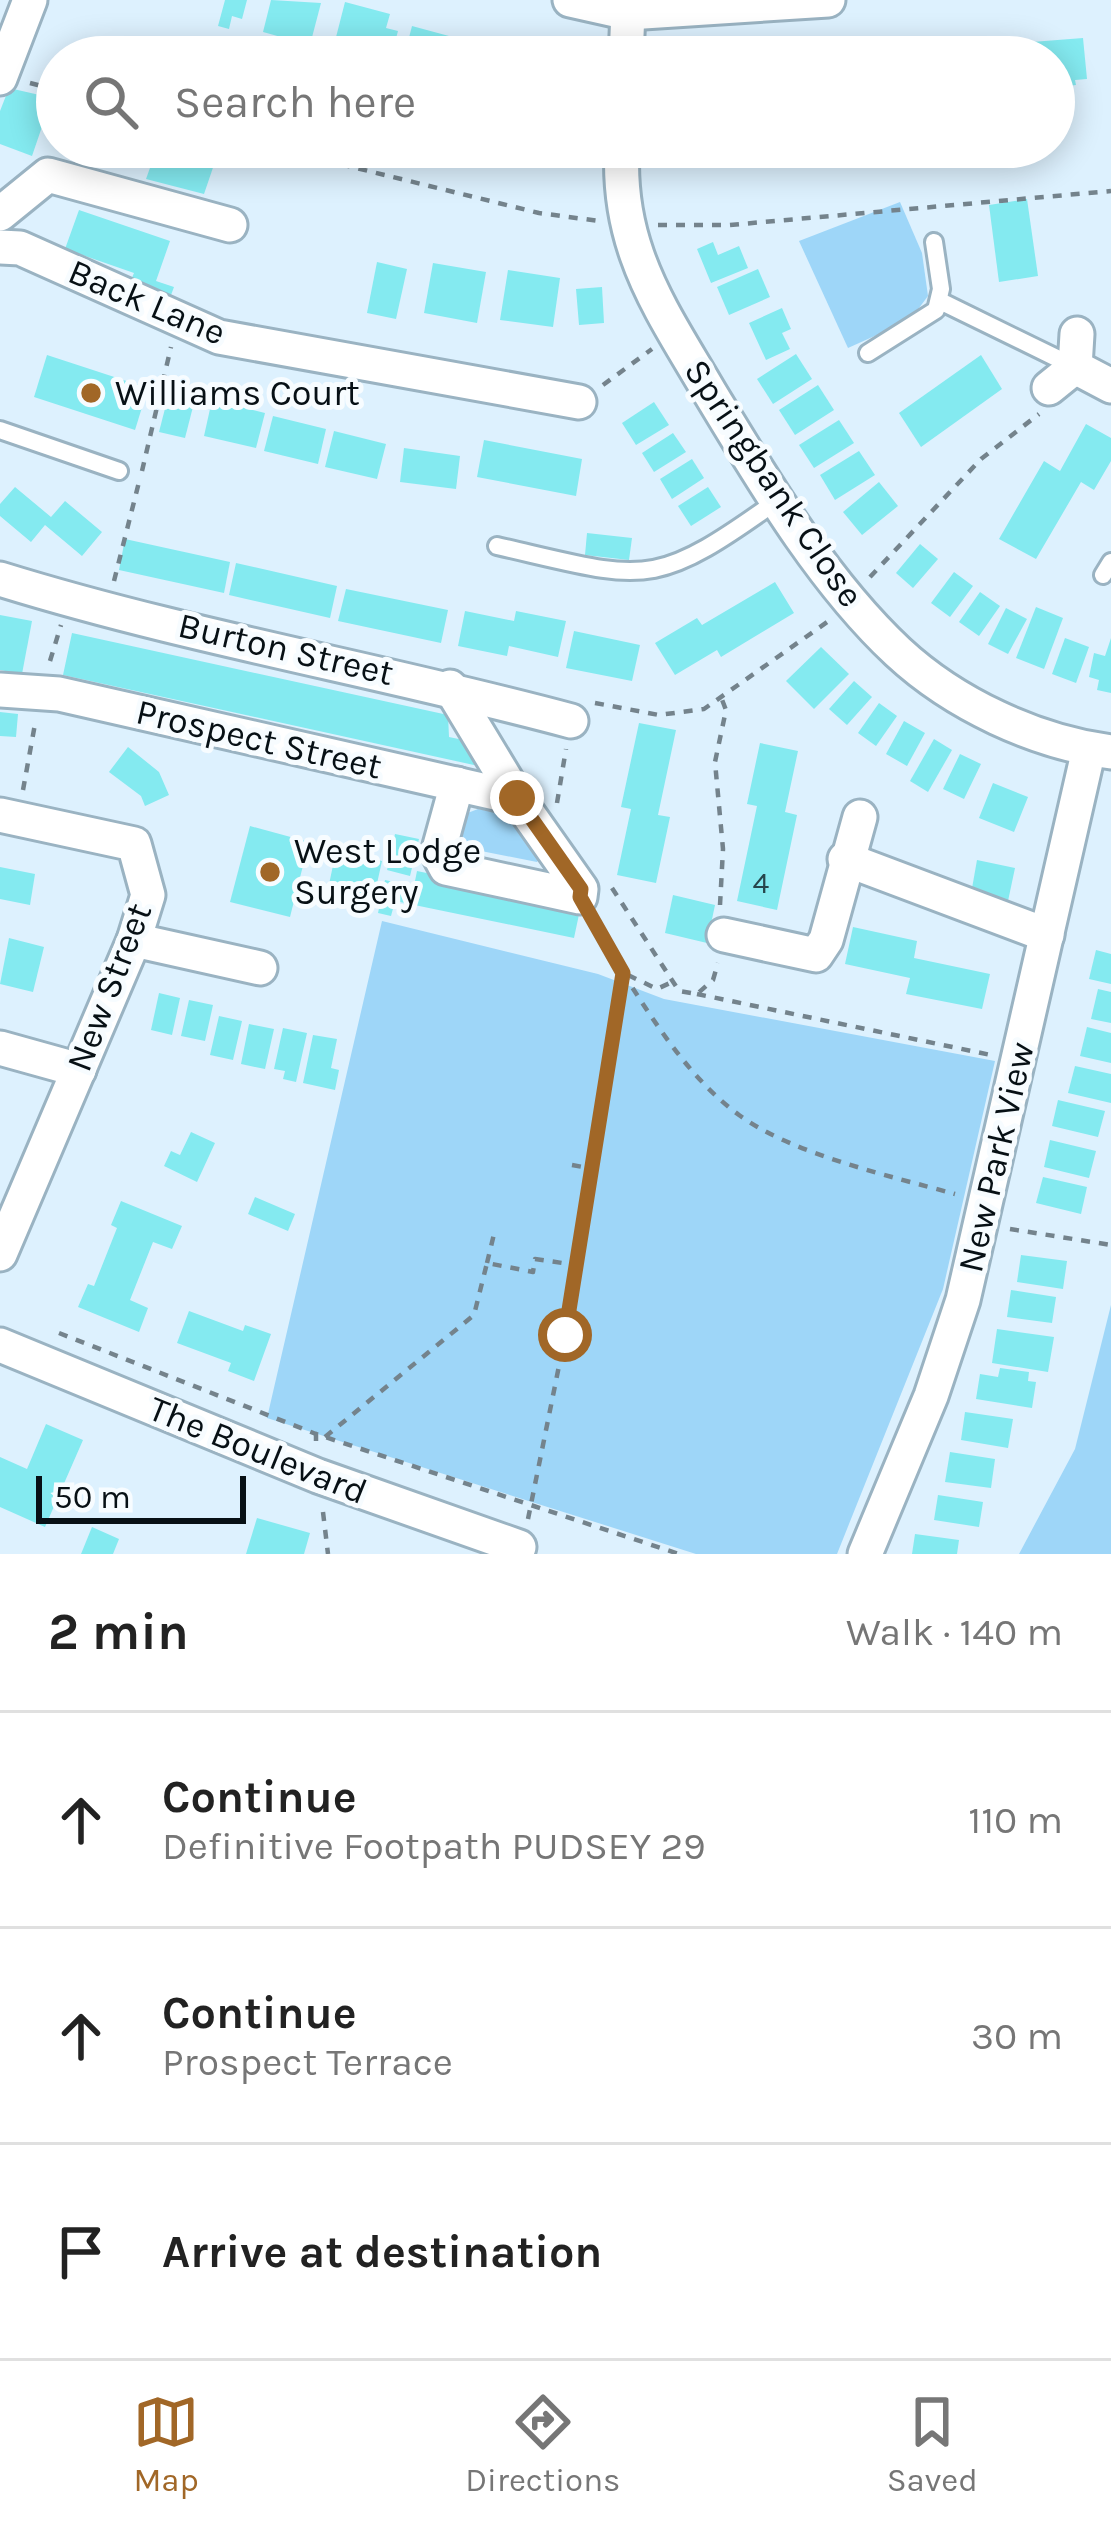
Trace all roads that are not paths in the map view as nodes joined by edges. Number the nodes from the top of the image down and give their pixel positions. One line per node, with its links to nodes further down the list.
1 (30, 0): 6 (street)
2 (570, 0): 4 (street)
3 (828, 0): 4 (street)
4 (650, 8): 5 (street)
5 (636, 36)
6 (0, 78)
7 (621, 168): 19 (street, Springbank Close)
8 (0, 214): 9 (street)
9 (230, 225)
10 (934, 242): 12 (lane)
11 (0, 247): 16 (street, Back Lane)
12 (940, 301): 13 (lane); 14 (lane)
13 (868, 353)
14 (1067, 363): 15 (street)
15 (1111, 386)
16 (579, 402)
17 (0, 430): 18 (lane)
18 (119, 471)
19 (778, 500): 20 (lane); 25 (street, Springbank Close)
20 (497, 545)
21 (0, 579): 22 (street, Burton Street)
22 (450, 687): 24 (street, Burton Street); 27 (street)
23 (0, 690): 26 (street, Prospect Street)
24 (572, 721)
25 (1100, 751): 32 (street, New Park View)
26 (457, 784): 27 (street, Prospect Street); 27 (street)
27 (517, 798)
28 (9, 817): 33 (street, New Street)
29 (860, 817): 30 (street)
30 (845, 859): 31 (street); 32 (street)
31 (724, 935)
32 (1047, 935): 40 (street, New Park View)
33 (134, 940): 34 (street); 36 (street, New Street)
34 (260, 968)
35 (0, 1048): 36 (street)
36 (79, 1070): 37 (street, New Street)
37 (0, 1254)
38 (0, 1345): 39 (street, The Boulevard)
39 (531, 1550)
40 (866, 1554)

